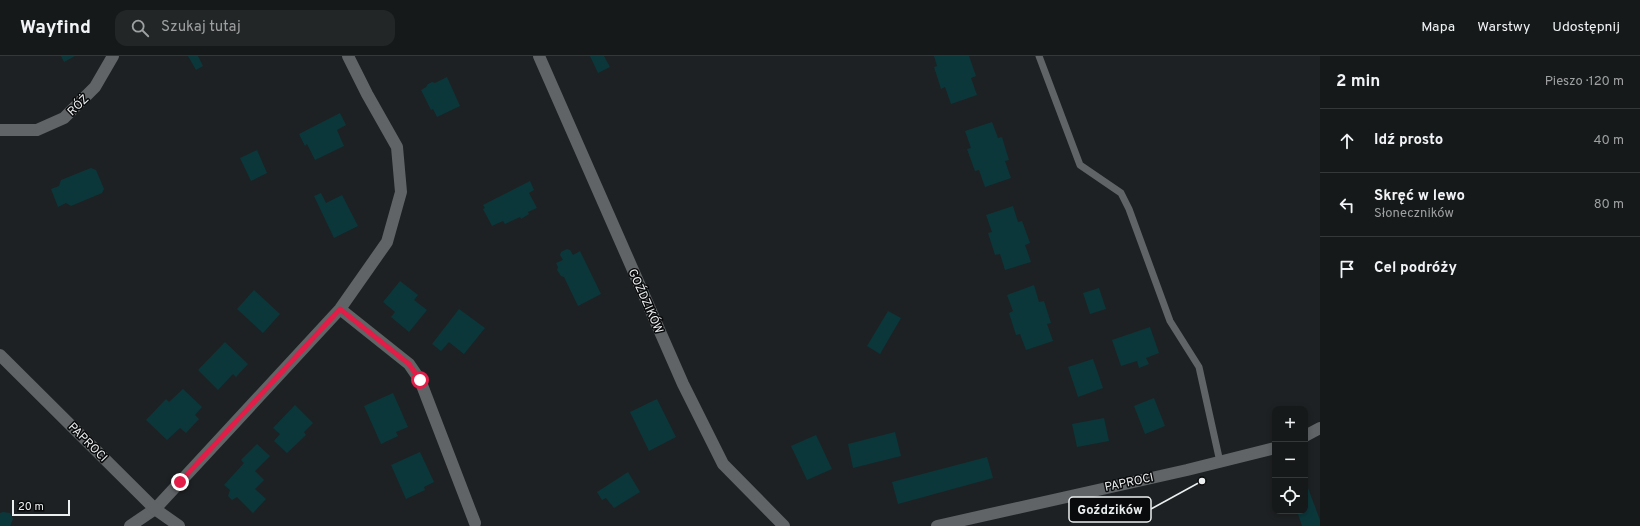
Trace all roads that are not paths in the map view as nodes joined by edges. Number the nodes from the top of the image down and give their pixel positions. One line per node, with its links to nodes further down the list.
1 (114, 56): 5 (street, RÓŻ)
2 (348, 56): 6 (street)
3 (539, 56): 16 (street, GOŹDZIKÓW)
4 (1039, 56): 11 (lane)
5 (0, 130)
6 (340, 309): 12 (street); 13 (street)
7 (0, 355): 12 (street, PAPROCI)
8 (1320, 428): 9 (street)
9 (1308, 434)
10 (1272, 449): 11 (street, PAPROCI)
11 (1220, 462): 17 (street, PAPROCI)
12 (155, 509): 14 (street); 15 (street, PAPROCI)
13 (475, 523)
14 (130, 526)
15 (179, 526)
16 (784, 526)
17 (937, 526)

